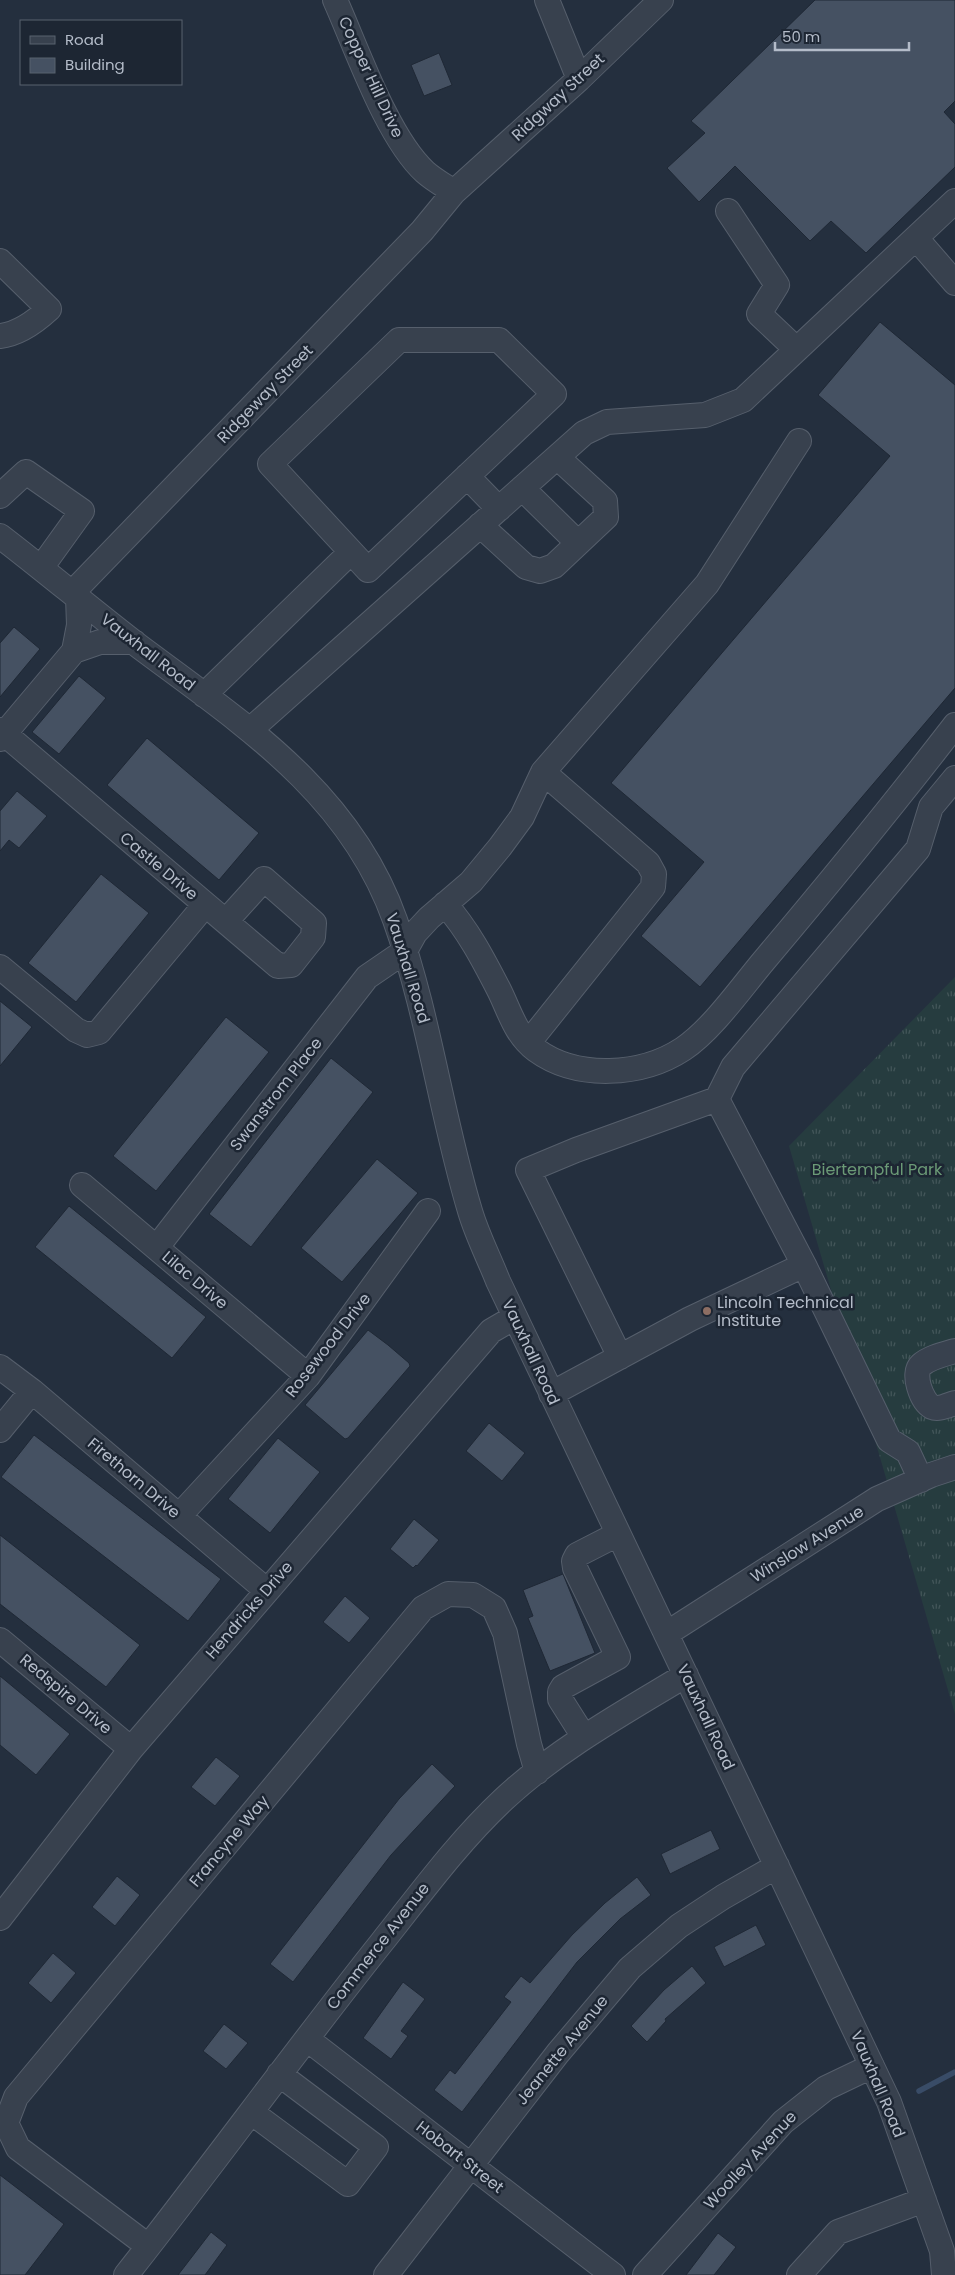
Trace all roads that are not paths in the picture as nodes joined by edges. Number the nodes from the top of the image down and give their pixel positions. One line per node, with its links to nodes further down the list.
1 (335, 0): 5 (street, Copper Hill Drive)
2 (547, 0): 4 (street)
3 (661, 0): 4 (street, Ridgway Street)
4 (579, 79): 5 (street, Ridgway Street)
5 (454, 192): 24 (street, Ridgeway Street)
6 (955, 201): 8 (street)
7 (728, 211): 12 (street)
8 (916, 238): 10 (street); 12 (street)
9 (0, 261): 11 (street)
10 (955, 283)
11 (0, 336)
12 (796, 349): 14 (street)
13 (798, 441): 31 (street)
14 (557, 457): 16 (street); 21 (street)
15 (467, 476): 18 (street); 22 (street); 22 (street)
16 (522, 488): 18 (street); 21 (street)
17 (0, 496): 23 (street)
18 (499, 508): 19 (street)
19 (480, 526): 21 (street); 29 (street)
20 (0, 536): 23 (street, Vauxhall Road)
21 (578, 543)
22 (351, 552): 27 (street)
23 (41, 568): 24 (street, Vauxhall Road)
24 (76, 594): 25 (street, Vauxhall Road); 26 (street)
25 (134, 642): 26 (street); 27 (street, Vauxhall Road)
26 (74, 651): 30 (street)
27 (204, 695): 29 (street, Vauxhall Road)
28 (955, 725): 38 (street)
29 (250, 730): 36 (street, Vauxhall Road)
30 (1, 734): 34 (street, Castle Drive)
31 (542, 772): 33 (street); 38 (street)
32 (955, 778): 39 (street)
33 (445, 904): 36 (street); 38 (street)
34 (205, 905): 35 (street); 37 (street, Castle Drive)
35 (226, 921)
36 (405, 951): 42 (street, Swanstrom Place); 44 (street, Vauxhall Road)
37 (0, 967)
38 (529, 1042)
39 (717, 1099): 43 (street); 46 (street)
40 (82, 1185): 42 (street, Lilac Drive)
41 (428, 1211): 48 (street, Rosewood Drive)
42 (157, 1247): 48 (street, Lilac Drive)
43 (804, 1265): 46 (street); 54 (street)
44 (515, 1317): 50 (street, Vauxhall Road); 57 (street, Hendricks Drive)
45 (955, 1351): 51 (street)
46 (620, 1357): 50 (street)
47 (0, 1367): 49 (street, Firethorn Drive)
48 (308, 1376): 55 (street, Rosewood Drive)
49 (32, 1391): 52 (street); 55 (street, Firethorn Drive)
50 (551, 1394): 56 (street, Vauxhall Road)
51 (955, 1403)
52 (0, 1430)
53 (955, 1467): 54 (street, Winslow Avenue)
54 (921, 1480): 58 (street, Winslow Avenue)
55 (179, 1516): 57 (street, Firethorn Drive)
56 (618, 1534): 58 (street, Vauxhall Road); 61 (street)
57 (266, 1590): 62 (street, Hendricks Drive)
58 (666, 1634): 60 (street, Vauxhall Road)
59 (0, 1640): 62 (street, Redspire Drive)
60 (686, 1675): 61 (street, Commerce Avenue); 64 (street, Vauxhall Road)
61 (584, 1737): 63 (street, Commerce Avenue)
62 (131, 1749): 65 (street, Hendricks Drive)
63 (537, 1772): 66 (street, Commerce Avenue); 72 (street, Francyne Way)
64 (777, 1866): 67 (street, Vauxhall Road); 70 (street, Jeanette Avenue)
65 (0, 1918)
66 (307, 2039): 68 (street, Commerce Avenue); 70 (street, Hobart Street)
67 (872, 2066): 71 (street, Vauxhall Road); 76 (street, Woolley Avenue)
68 (279, 2074): 69 (street, Commerce Avenue); 69 (street)
69 (251, 2112): 72 (street, Commerce Avenue)
70 (470, 2165): 74 (street, Jeanette Avenue); 75 (street, Hobart Street)
71 (924, 2200): 77 (street); 78 (street, Vauxhall Road)
72 (148, 2246): 73 (street, Commerce Avenue)
73 (126, 2275)
74 (386, 2275)
75 (612, 2275)
76 (645, 2275)
77 (799, 2275)
78 (944, 2275)

